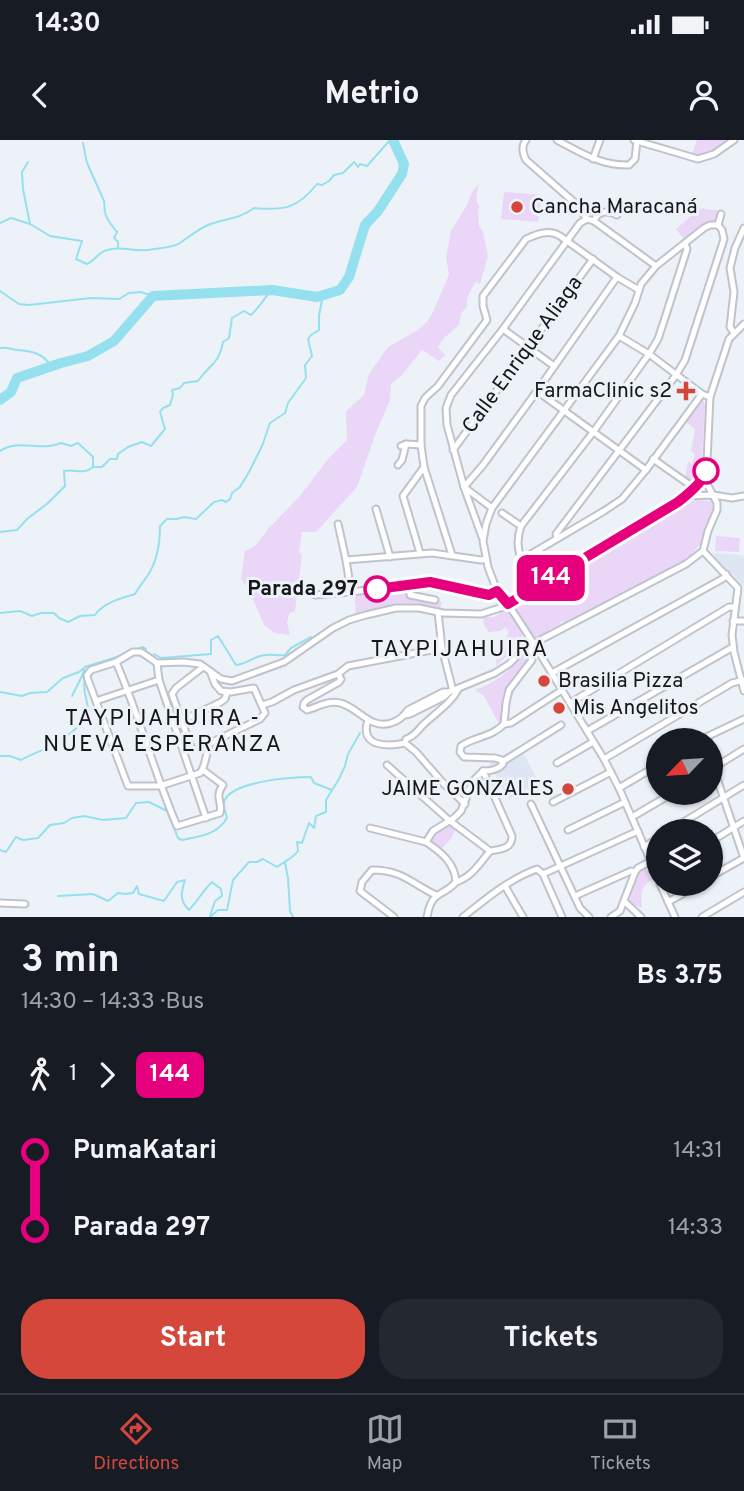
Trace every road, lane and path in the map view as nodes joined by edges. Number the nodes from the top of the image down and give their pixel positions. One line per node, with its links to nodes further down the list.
1 (526, 140): 9 (street)
2 (557, 140): 6 (street)
3 (600, 140): 6 (street)
4 (734, 140): 5 (street)
5 (636, 141): 6 (street)
6 (593, 159)
7 (721, 214): 10 (street)
8 (617, 215): 9 (street)
9 (590, 220): 12 (street); 15 (street)
10 (718, 225): 13 (street); 25 (street)
11 (744, 228): 20 (street)
12 (567, 240): 14 (street); 19 (street); 31 (street)
13 (685, 244): 15 (street); 23 (street)
14 (593, 259): 16 (street); 22 (street, Calle Enrique Aliaga)
15 (656, 266): 17 (street)
16 (618, 277): 17 (street); 24 (street)
17 (639, 290): 21 (street)
18 (744, 324): 20 (street)
19 (503, 329): 22 (street); 33 (street)
20 (734, 333): 28 (street)
21 (620, 336): 23 (street); 29 (street)
22 (529, 347): 24 (street); 33 (street, Calle Enrique Aliaga)
23 (649, 354): 25 (street); 30 (street)
24 (554, 366): 26 (street)
25 (676, 375): 27 (street); 32 (street)
26 (537, 391): 29 (street); 39 (street)
27 (702, 394): 28 (street); 34 (street)
28 (710, 397): 38 (street)
29 (565, 411): 30 (street); 44 (street)
30 (594, 432): 32 (street); 48 (street)
31 (421, 445): 35 (street); 36 (street)
32 (620, 449): 37 (street); 49 (street)
33 (453, 450): 39 (street)
34 (653, 459): 37 (street); 40 (street)
35 (398, 465)
36 (424, 467): 52 (street); 53 (street)
37 (646, 470): 49 (street)
38 (706, 475): 40 (street); 41 (street)
39 (464, 487): 44 (street); 50 (street)
40 (693, 487): 42 (street)
41 (713, 495): 42 (street); 43 (street); 51 (street)
42 (685, 496): 60 (street)
43 (744, 496)
44 (492, 508): 50 (street)
45 (376, 509): 54 (street)
46 (502, 513): 48 (street)
47 (338, 524): 56 (street)
48 (521, 526): 57 (street)
49 (557, 538): 57 (street)
50 (483, 541): 55 (street)
51 (704, 551): 58 (street); 71 (street)
52 (421, 553): 53 (street); 54 (street)
53 (452, 555): 55 (street)
54 (390, 557): 56 (street)
55 (486, 559): 62 (street)
56 (346, 560): 63 (street)
57 (521, 560): 60 (street)
58 (726, 574): 61 (street); 79 (street)
59 (411, 584): 62 (street); 63 (street); 65 (street)
60 (537, 586): 66 (street)
61 (741, 589): 67 (street)
62 (497, 591): 66 (street)
63 (351, 592): 64 (street)
64 (315, 595)
65 (435, 600)
66 (508, 604): 68 (street); 71 (street)
67 (735, 607): 69 (street); 89 (street)
68 (438, 612): 72 (street); 78 (street)
69 (733, 621): 70 (street); 73 (street)
70 (744, 621)
71 (534, 644): 79 (street); 84 (street); 94 (street)
72 (442, 648): 80 (street); 84 (street)
73 (734, 650): 74 (street); 82 (street); 97 (street)
74 (742, 652)
75 (116, 662): 76 (street); 83 (street); 88 (street)
76 (157, 663): 77 (street); 81 (street)
77 (203, 667): 78 (street); 93 (street)
78 (210, 671): 87 (street)
79 (552, 673): 85 (street)
80 (338, 674): 90 (street); 92 (street)
81 (159, 680): 83 (street); 113 (street)
82 (743, 680): 86 (street); 104 (street)
83 (128, 690): 88 (street); 115 (street)
84 (454, 690): 92 (street); 99 (street)
85 (562, 690): 89 (street); 94 (street)
86 (744, 691)
87 (227, 692): 90 (street); 93 (street)
88 (96, 701): 115 (street)
89 (570, 704): 97 (street)
90 (262, 705): 100 (street)
91 (744, 719): 96 (street)
92 (368, 720): 99 (street)
93 (181, 721): 101 (street)
94 (503, 724): 105 (street)
95 (561, 725): 105 (street)
96 (723, 730)
97 (587, 731): 98 (street)
98 (593, 742): 104 (street); 107 (street)
99 (405, 743): 120 (street)
100 (209, 745): 102 (street); 109 (street)
101 (191, 747)
102 (200, 748)
103 (744, 749): 106 (street)
104 (604, 759): 111 (street)
105 (502, 762): 110 (street)
106 (723, 762)
107 (557, 763)
108 (387, 765): 127 (street)
109 (203, 770): 113 (street); 125 (street)
110 (483, 771): 120 (street); 136 (street)
111 (611, 772): 116 (street); 118 (street)
112 (646, 772): 116 (street)
113 (192, 776): 115 (street); 125 (street)
114 (744, 785): 117 (street)
115 (160, 786): 125 (street)
116 (619, 788): 119 (street)
117 (723, 797): 130 (street)
118 (553, 802)
119 (625, 802): 124 (street); 131 (street)
120 (465, 804): 127 (street)
121 (531, 804): 140 (street)
122 (652, 805): 124 (street)
123 (710, 805): 126 (street)
124 (632, 817): 132 (street)
125 (206, 818)
126 (688, 819)
127 (450, 821): 134 (street); 136 (street)
128 (744, 821): 130 (street)
129 (370, 828): 134 (street)
130 (734, 828): 133 (street); 138 (street)
131 (568, 830)
132 (638, 831): 135 (street); 140 (street)
133 (723, 834)
134 (426, 842): 144 (street)
135 (644, 847): 137 (street)
136 (490, 851): 144 (street)
137 (646, 852)
138 (744, 858): 141 (street)
139 (646, 864): 142 (street)
140 (561, 867): 143 (street); 148 (street)
141 (723, 870)
142 (635, 872): 148 (street); 151 (street)
143 (543, 874): 145 (street); 159 (street)
144 (456, 882): 147 (street)
145 (505, 886): 157 (street); 158 (street)
146 (744, 892): 164 (street)
147 (436, 895): 155 (street); 156 (street)
148 (575, 896): 160 (street)
149 (665, 896): 152 (street)
150 (679, 896): 152 (street)
151 (625, 902): 161 (street); 162 (street)
152 (668, 902): 163 (street)
153 (0, 903): 154 (street)
154 (25, 904)
155 (394, 917)
156 (427, 917)
157 (463, 917)
158 (523, 917)
159 (562, 917)
160 (589, 917)
161 (611, 917)
162 (641, 917)
163 (674, 917)
164 (702, 917)

